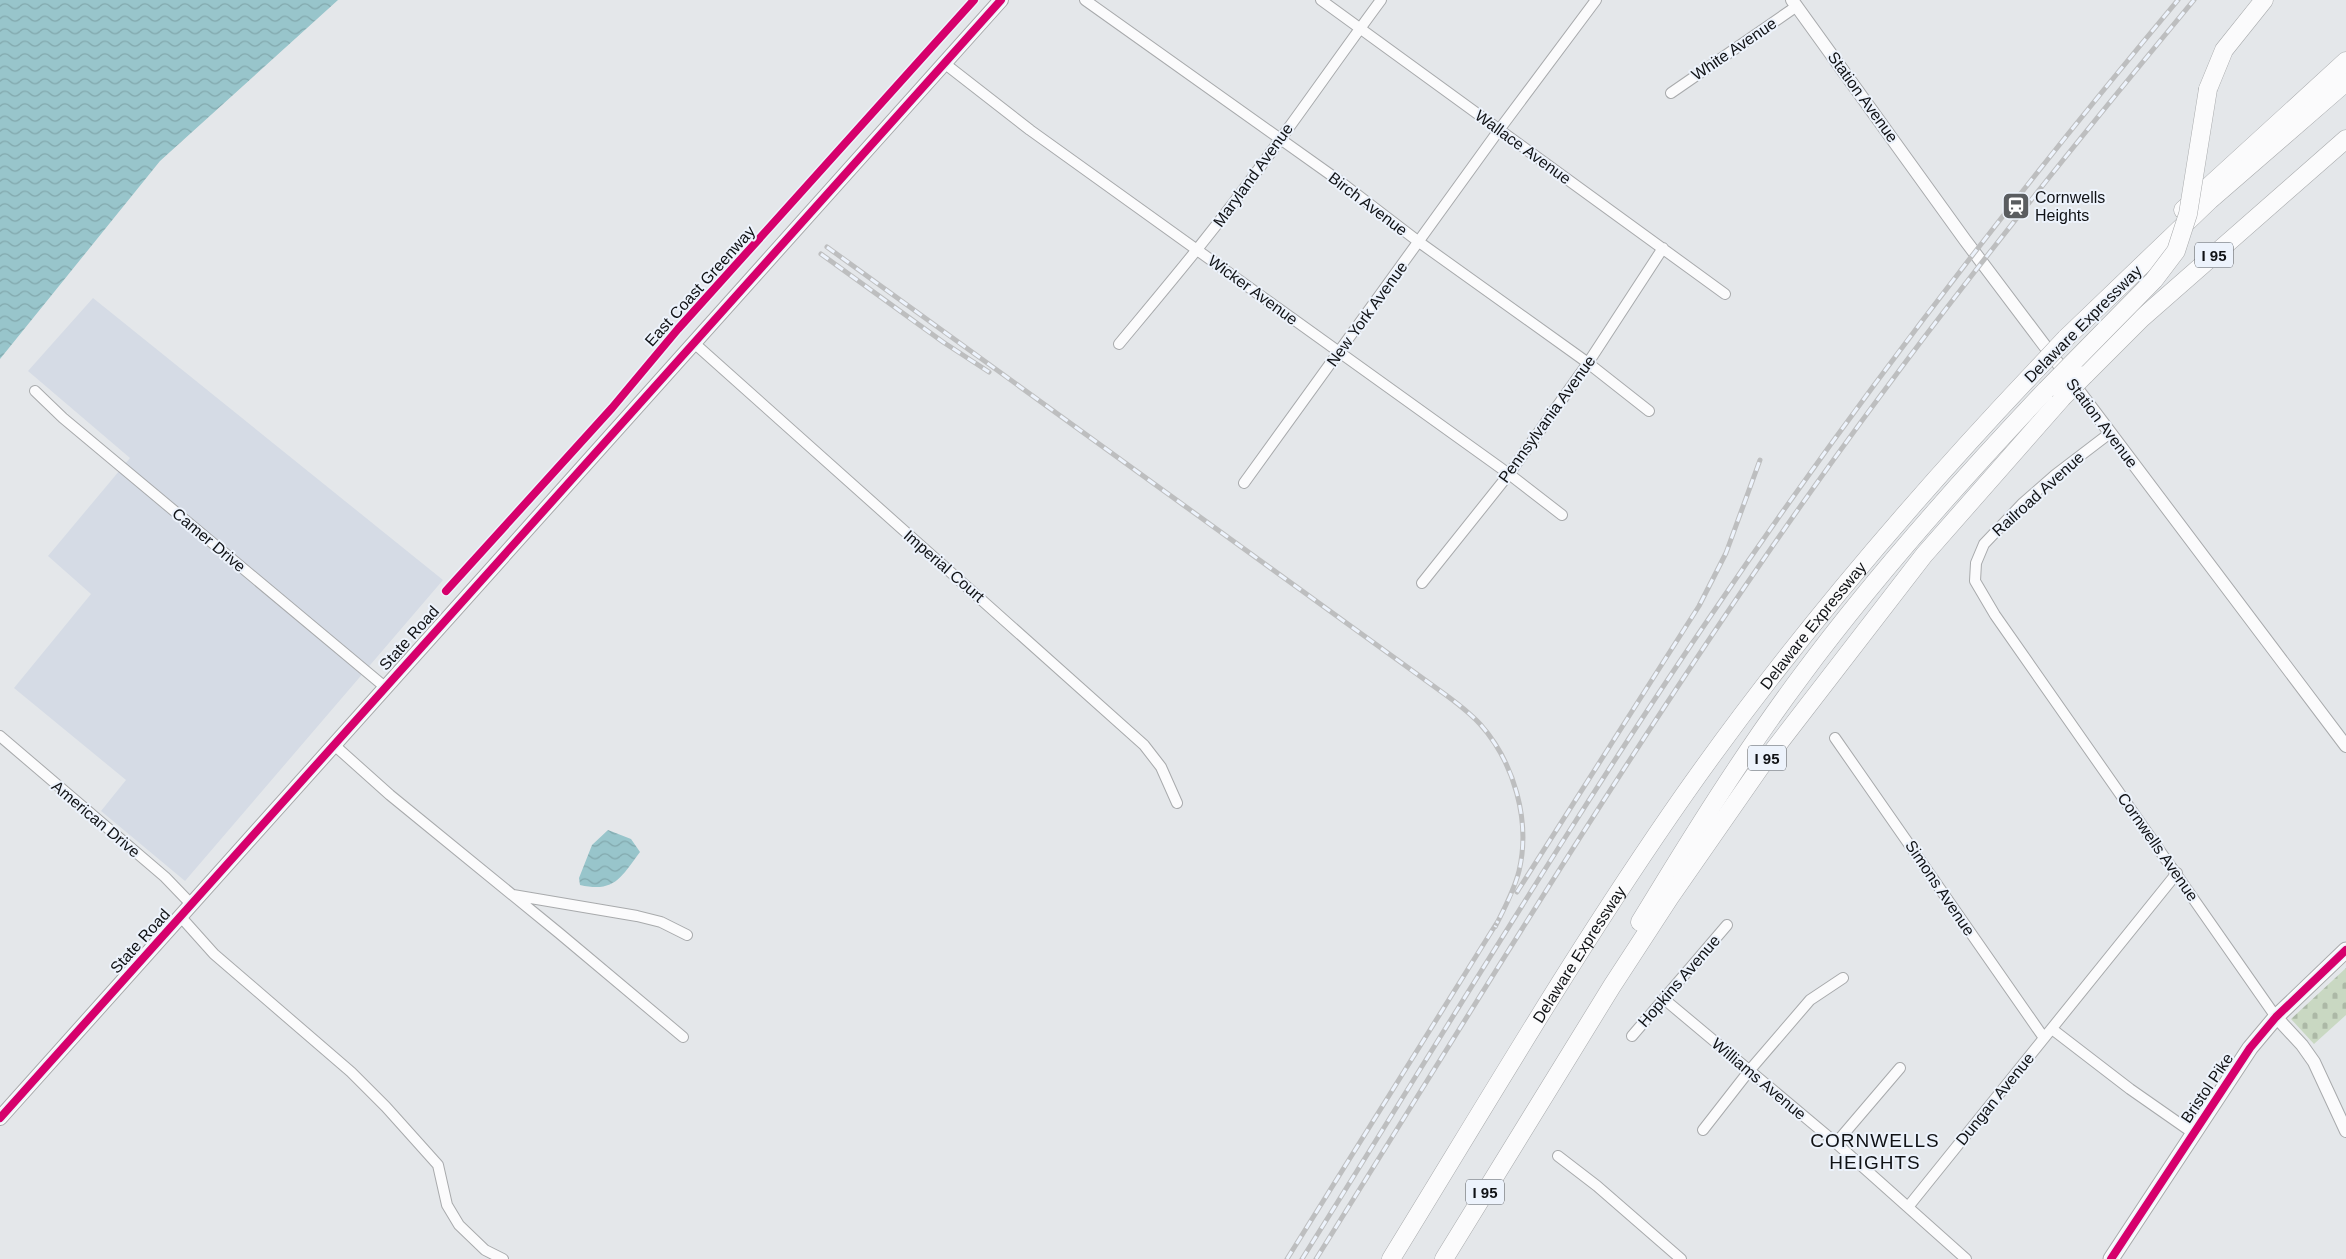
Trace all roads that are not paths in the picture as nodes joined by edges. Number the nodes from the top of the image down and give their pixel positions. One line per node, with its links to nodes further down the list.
1 (1001, 0): 10 (main road, State Road)
2 (1085, 0): 14 (street, Birch Avenue)
3 (1321, 0): 8 (street, Wallace Avenue)
4 (1381, 0): 8 (street, Maryland Avenue)
5 (1596, 0): 13 (street, New York Avenue)
6 (2264, 0): 60 (highway, bridge)
7 (1795, 3): 12 (street, White Avenue); 27 (street, Station Avenue)
8 (1360, 28): 13 (street, Wallace Avenue); 14 (street, Maryland Avenue)
9 (2346, 61): 19 (highway)
10 (944, 63): 18 (street, Wicker Avenue); 21 (main road, State Road)
11 (2346, 82): 19 (highway, Delaware Expressway / I 95)
12 (1671, 93)
13 (1499, 130): 16 (street, New York Avenue); 17 (street, Wallace Avenue)
14 (1280, 139): 16 (street, Birch Avenue); 18 (street, Maryland Avenue)
15 (2346, 139): 60 (highway, I 95, bridge)
16 (1419, 242): 23 (street, New York Avenue); 24 (street, Birch Avenue)
17 (1663, 248): 20 (street, Wallace Avenue); 24 (street, Pennsylvania Avenue)
18 (1198, 250): 22 (street, Maryland Avenue); 23 (street, Wicker Avenue)
19 (2144, 262): 64 (highway, Delaware Expressway / I 95, bridge)
20 (1725, 294)
21 (694, 343): 33 (main road, State Road); 38 (street, Imperial Court)
22 (1119, 344)
23 (1338, 352): 28 (street, Wicker Avenue); 29 (street, New York Avenue)
24 (1588, 363): 26 (street, Birch Avenue); 28 (street, Pennsylvania Avenue)
25 (35, 391): 33 (street, Camer Drive)
26 (1649, 411)
27 (2110, 433): 31 (street, Railroad Avenue); 37 (street, Station Avenue)
28 (1509, 474): 30 (street, Wicker Avenue); 32 (street, Pennsylvania Avenue)
29 (1244, 482)
30 (1562, 516)
31 (1976, 563): 39 (street, Cornwells Avenue)
32 (1422, 582)
33 (385, 687): 36 (main road, State Road)
34 (0, 736): 41 (street, American Drive)
35 (1835, 738): 52 (street, Simons Avenue)
36 (333, 744): 40 (street); 41 (main road, State Road)
37 (2346, 746)
38 (1177, 803)
39 (2177, 873): 48 (street, Cornwells Avenue); 49 (street)
40 (511, 895): 44 (street); 51 (street)
41 (191, 904): 42 (main road, State Road)
42 (180, 916): 55 (main road, State Road); 63 (street)
43 (1727, 925): 47 (street, Hopkins Avenue)
44 (687, 935)
45 (2346, 950): 48 (main road, Bristol Pike)
46 (1843, 978): 54 (street)
47 (1664, 999): 50 (street, Hopkins Avenue); 54 (street, Williams Avenue)
48 (2276, 1017): 57 (street, Cornwells Avenue); 58 (main road, Bristol Pike)
49 (2052, 1028): 52 (street, Dungan Avenue); 58 (street)
50 (1632, 1036)
51 (683, 1037)
52 (2044, 1038): 62 (street, Dungan Avenue)
53 (1900, 1068): 59 (street)
54 (1748, 1071): 56 (street); 59 (street, Williams Avenue)
55 (0, 1118)
56 (1703, 1130)
57 (2346, 1131)
58 (2193, 1133): 68 (main road, Bristol Pike)
59 (1836, 1144): 62 (street, Williams Avenue)
60 (1513, 1149): 65 (highway, I 95)
61 (1558, 1156): 66 (street)
62 (1908, 1207): 67 (street, Williams Avenue)
63 (503, 1259)
64 (1391, 1259)
65 (1444, 1259)
66 (1681, 1259)
67 (1966, 1259)
68 (2111, 1259)

